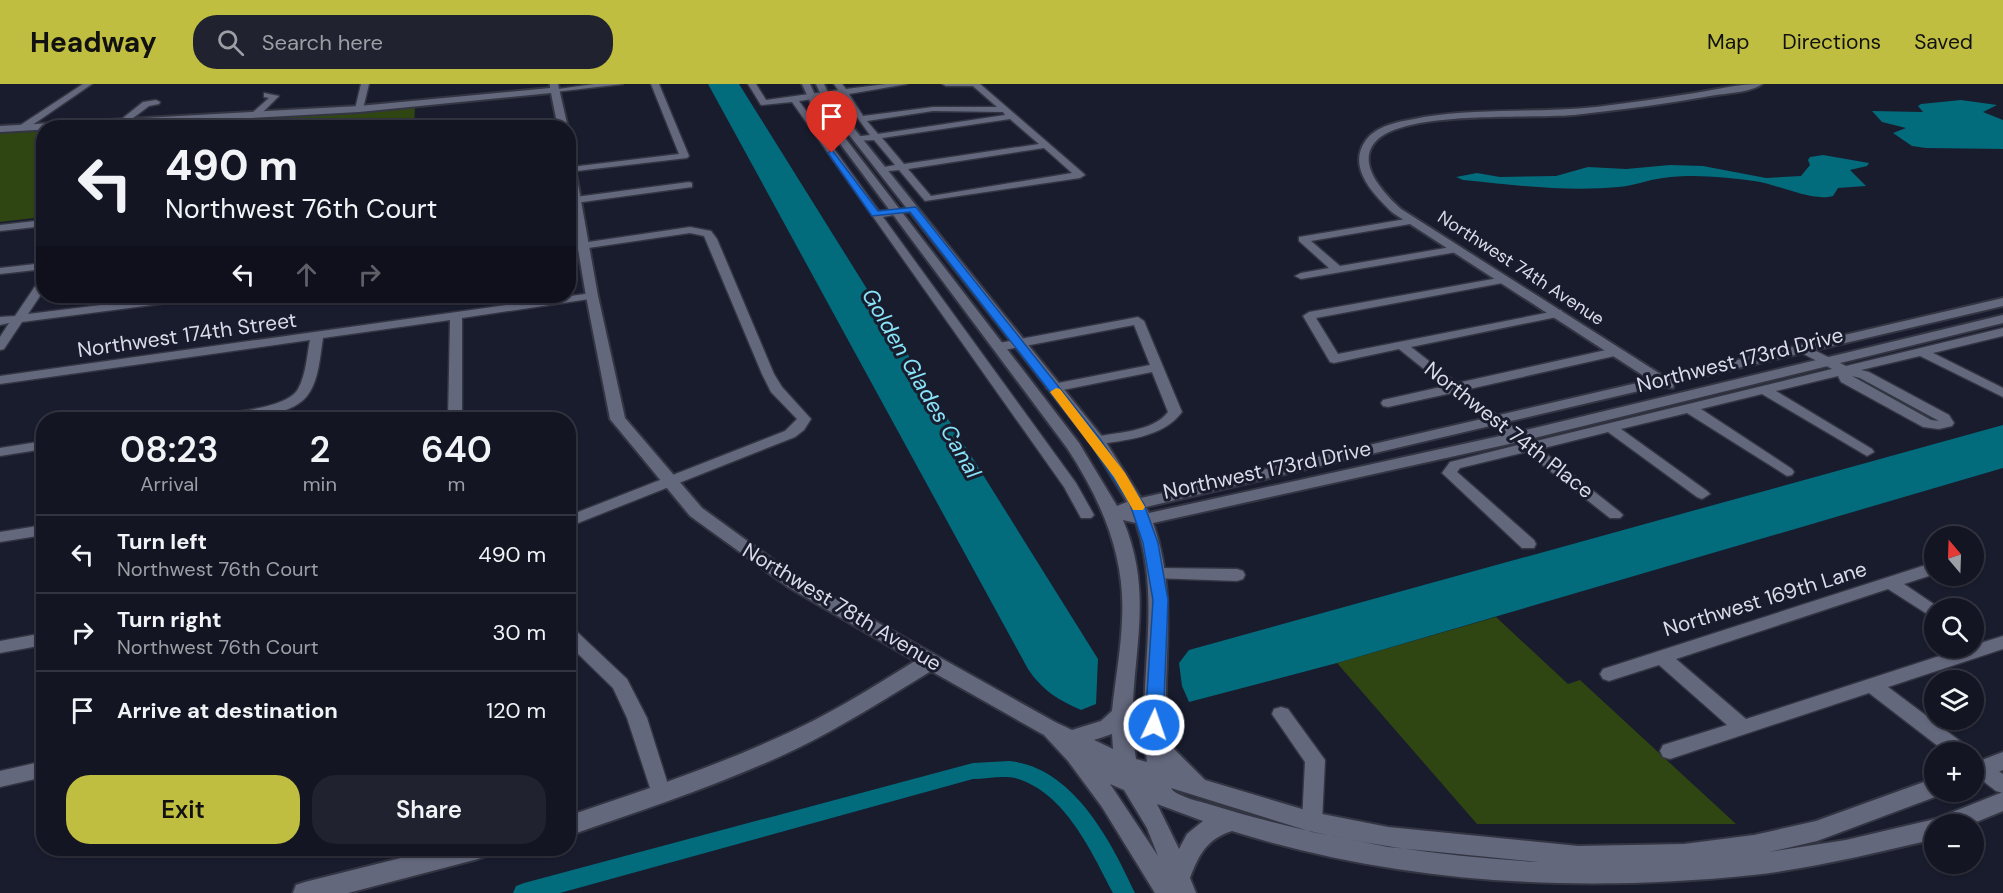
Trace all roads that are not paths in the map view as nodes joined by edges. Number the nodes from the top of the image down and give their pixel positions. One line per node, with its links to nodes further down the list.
1 (88, 84): 27 (street)
2 (365, 84): 19 (street)
3 (619, 84): 12 (street)
4 (655, 84): 32 (street)
5 (753, 84): 17 (street)
6 (806, 84): 16 (street)
7 (838, 84): 14 (street)
8 (903, 84): 14 (street)
9 (946, 84): 10 (street)
10 (975, 84): 20 (street)
11 (1758, 84): 41 (street, Northwest 74th Avenue)
12 (554, 87): 19 (street); 25 (street)
13 (822, 90): 14 (street); 16 (street); 30 (street)
14 (843, 93): 22 (street)
15 (267, 95): 21 (street)
16 (810, 97): 17 (street); 33 (street)
17 (794, 99): 40 (street)
18 (156, 102): 23 (street)
19 (359, 109): 21 (street)
20 (1007, 113): 22 (street); 29 (street); 31 (street)
21 (256, 114): 24 (street)
22 (861, 118): 29 (street)
23 (125, 120)
24 (156, 120)
25 (561, 120)
26 (36, 127): 27 (street)
27 (22, 128): 28 (street)
28 (0, 129)
29 (877, 136): 30 (street); 34 (street)
30 (857, 139): 35 (street)
31 (1048, 145): 34 (street); 34 (street)
32 (576, 163)
33 (859, 163): 35 (street); 39 (street)
34 (902, 167): 35 (street)
35 (882, 170): 38 (street)
36 (689, 185): 37 (street)
37 (576, 200)
38 (912, 209): 39 (street); 65 (street)
39 (896, 211): 40 (street); 69 (street)
40 (875, 214): 96 (street)
41 (1412, 221): 45 (street, Northwest 74th Avenue); 47 (street)
42 (36, 224): 43 (street)
43 (0, 228)
44 (577, 247): 52 (street, Northwest 78th Avenue); 95 (street)
45 (1457, 249): 47 (street); 50 (street, Northwest 74th Avenue)
46 (36, 267): 48 (street)
47 (1338, 270): 49 (street)
48 (0, 271)
49 (1301, 276)
50 (1504, 280): 57 (street, Northwest 74th Avenue); 68 (street)
51 (36, 293): 59 (street)
52 (592, 296): 53 (street, Northwest 174th Street); 95 (street, Northwest 78th Avenue)
53 (576, 298)
54 (2003, 302): 70 (street, Northwest 173rd Drive)
55 (143, 303): 59 (street)
56 (542, 303): 58 (street, Northwest 174th Street)
57 (1557, 314): 68 (street); 71 (street, Northwest 74th Avenue)
58 (456, 315): 63 (street, Northwest 174th Street); 85 (street)
59 (18, 319): 61 (street); 67 (street)
60 (2003, 320): 73 (street, Northwest 173rd Drive)
61 (0, 321)
62 (2003, 332): 64 (street)
63 (317, 336): 76 (street, Northwest 174th Street); 84 (street)
64 (1985, 336): 66 (street); 72 (street)
65 (1018, 344): 69 (street); 74 (street); 78 (street)
66 (2003, 345)
67 (0, 346)
68 (1402, 346): 79 (street, Northwest 74th Place)
69 (999, 347): 94 (street)
70 (1804, 348): 73 (street); 77 (street, Northwest 173rd Drive)
71 (1615, 351): 77 (street, Northwest 74th Avenue); 79 (street)
72 (1920, 351): 75 (street); 81 (street)
73 (1827, 362): 75 (street); 82 (street, Northwest 173rd Drive)
74 (1155, 368): 78 (street); 88 (street)
75 (1843, 370): 75 (street); 80 (street)
76 (0, 380)
77 (1664, 382): 82 (street, Northwest 74th Avenue); 86 (street, Northwest 173rd Drive)
78 (1053, 388): 88 (street)
79 (1455, 388): 83 (street); 86 (street, Northwest 74th Place)
80 (1763, 389): 82 (street); 92 (street)
81 (2003, 393)
82 (1687, 402): 87 (street); 89 (street, Northwest 173rd Drive); 93 (street, Northwest 74th Avenue)
83 (1388, 403)
84 (250, 412)
85 (455, 412)
86 (1498, 421): 89 (street, Northwest 74th Place); 98 (street, Northwest 173rd Drive)
87 (1610, 427): 89 (street); 97 (street)
88 (1095, 441): 98 (street)
89 (1523, 442): 98 (street, Northwest 173rd Drive); 101 (street, Northwest 74th Place); 105 (street)
90 (36, 446): 91 (street)
91 (0, 452)
92 (1867, 452)
93 (1787, 472)
94 (1097, 480): 96 (street); 99 (street)
95 (670, 484): 102 (street); 116 (street, Northwest 78th Avenue)
96 (1071, 486): 100 (street)
97 (1702, 494)
98 (1140, 512): 99 (street, Northwest 173rd Drive); 107 (street)
99 (1114, 513): 119 (street)
100 (1086, 515)
101 (1615, 515)
102 (576, 519)
103 (36, 531): 104 (street)
104 (0, 537)
105 (1528, 544)
106 (1924, 572): 109 (street, Northwest 169th Lane)
107 (1158, 574): 108 (street); 121 (street)
108 (1237, 575)
109 (1891, 583): 110 (street); 115 (street, Northwest 169th Lane)
110 (1924, 606)
111 (36, 640): 113 (street)
112 (1988, 643): 118 (street)
113 (0, 647)
114 (576, 651): 136 (street)
115 (1661, 656): 117 (street, Northwest 169th Lane); 122 (street)
116 (931, 662): 124 (street, Northwest 78th Avenue); 136 (street)
117 (1609, 674)
118 (1872, 685): 122 (street); 123 (street)
119 (1123, 714): 124 (street); 129 (street)
120 (1281, 714): 140 (street)
121 (1154, 725): 133 (street); 134 (street)
122 (1743, 727): 125 (street)
123 (1947, 742)
124 (1073, 746): 129 (street); 145 (street)
125 (1670, 751)
126 (2003, 761): 127 (street)
127 (1984, 766)
128 (36, 771): 131 (street)
129 (1128, 773): 133 (street); 142 (street)
130 (1984, 773): 132 (street)
131 (0, 779)
132 (2003, 785)
133 (1161, 787): 134 (street); 139 (street); 142 (street)
134 (1201, 790): 140 (street)
135 (1924, 791): 140 (street)
136 (660, 794): 141 (street)
137 (2003, 801): 138 (street)
138 (1971, 814)
139 (1229, 822): 143 (street); 145 (street)
140 (1312, 822)
141 (576, 824)
142 (1157, 824): 145 (street)
143 (1924, 833)
144 (450, 856): 146 (street)
145 (1177, 888)
146 (305, 893)

